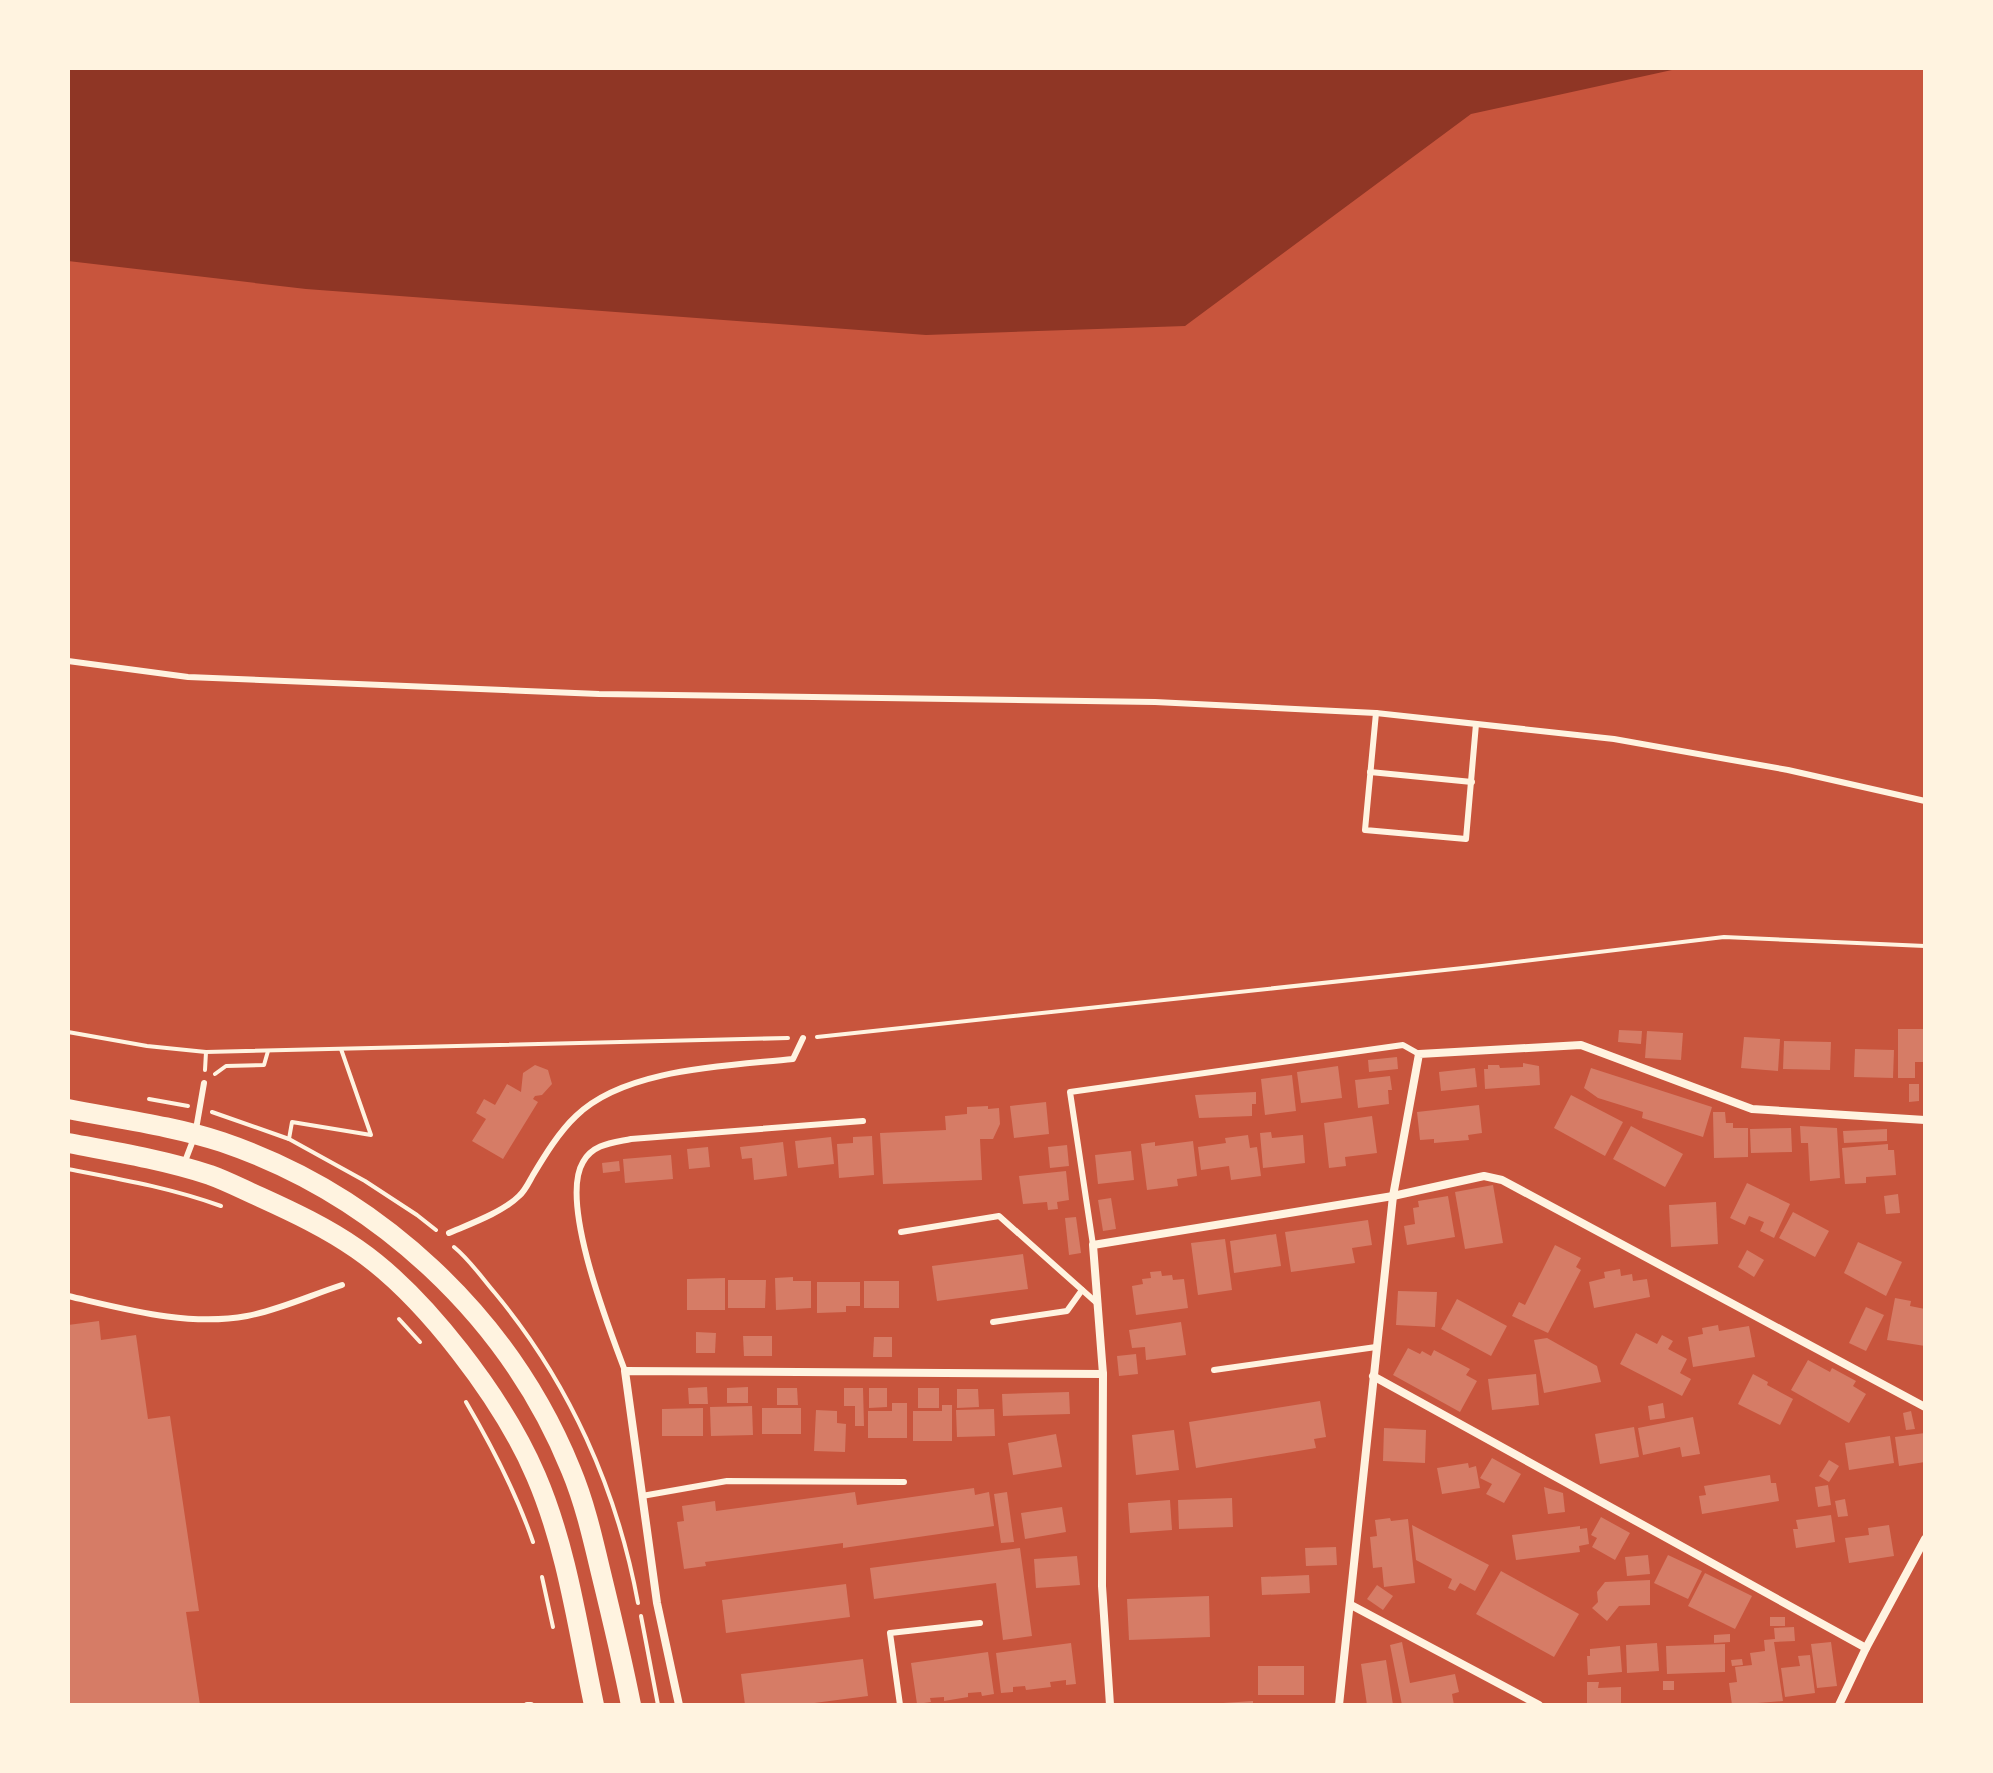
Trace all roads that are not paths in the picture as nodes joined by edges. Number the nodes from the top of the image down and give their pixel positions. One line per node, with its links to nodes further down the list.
1 (68, 661): 2 (lane)
2 (1376, 713): 3 (lane); 4 (lane)
3 (1476, 724): 5 (lane); 6 (lane)
4 (1370, 772): 5 (lane); 5 (lane)
5 (1472, 782)
6 (1925, 801)
7 (803, 1038): 18 (lane)
8 (1419, 1054): 11 (street); 16 (street); 19 (lane)
9 (204, 1083): 13 (lane)
10 (68, 1109): 13 (highway)
11 (1925, 1120)
12 (863, 1121): 27 (lane)
13 (195, 1135): 15 (lane); 38 (highway)
14 (68, 1143): 15 (highway)
15 (183, 1168): 37 (highway)
16 (1393, 1196): 19 (street); 25 (street); 30 (street)
17 (901, 1232): 21 (lane)
18 (449, 1233)
19 (1093, 1245): 23 (street)
20 (342, 1285): 22 (lane)
21 (1082, 1290): 23 (lane); 24 (lane)
22 (68, 1296)
23 (1098, 1304): 28 (street)
24 (993, 1322)
25 (1376, 1347): 26 (lane); 29 (street)
26 (1214, 1370)
27 (625, 1371): 28 (street); 32 (street)
28 (1103, 1374): 41 (street)
29 (1373, 1376): 34 (street); 36 (street)
30 (1925, 1407)
31 (904, 1482): 32 (lane)
32 (642, 1496): 39 (street)
33 (1925, 1539): 36 (street)
34 (1351, 1605): 42 (street); 43 (street)
35 (980, 1623): 40 (lane)
36 (1866, 1648): 44 (street)
37 (594, 1705)
38 (631, 1705)
39 (679, 1705)
40 (900, 1705)
41 (1110, 1705)
42 (1339, 1705)
43 (1539, 1705)
44 (1839, 1705)

